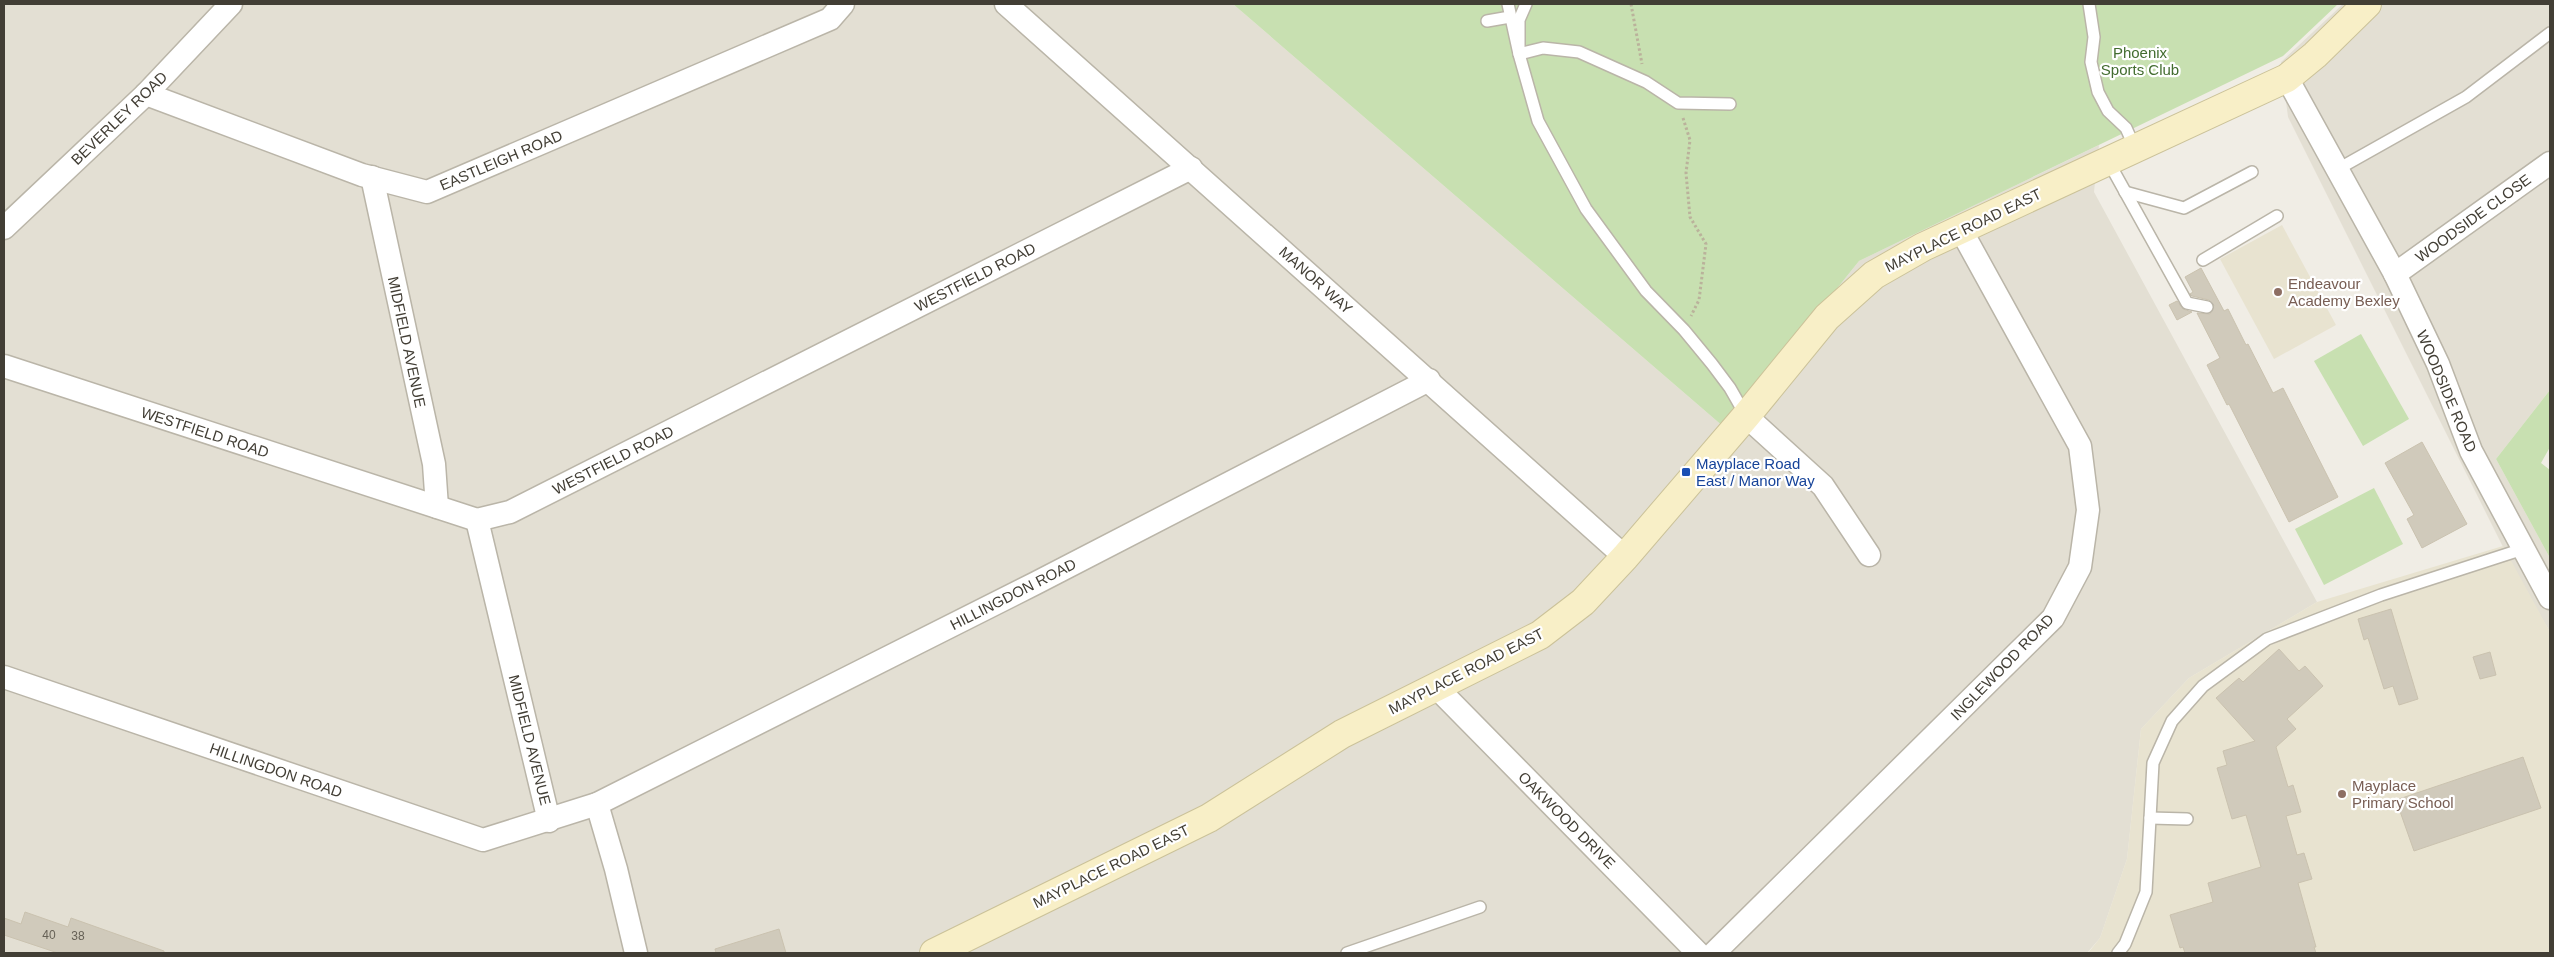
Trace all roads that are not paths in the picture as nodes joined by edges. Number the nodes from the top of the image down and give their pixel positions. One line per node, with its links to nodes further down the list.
1 (230, 4): 13 (street, BEVERLEY ROAD)
2 (843, 4): 21 (street, EASTLEIGH ROAD)
3 (1006, 4): 18 (street, MANOR WAY)
4 (1508, 4): 8 (lane)
5 (1526, 4): 11 (lane)
6 (2089, 4): 15 (lane)
7 (2367, 4): 12 (street, MAYPLACE ROAD EAST)
8 (1510, 17): 9 (lane); 11 (lane)
9 (1487, 21)
10 (2550, 33): 19 (lane)
11 (1518, 54): 14 (lane); 31 (lane)
12 (2287, 78): 15 (street, MAYPLACE ROAD EAST); 19 (street, WOODSIDE ROAD)
13 (146, 94): 21 (street, EASTLEIGH ROAD); 24 (street, BEVERLEY ROAD)
14 (1730, 104)
15 (2135, 148): 16 (street, MAYPLACE ROAD EAST)
16 (2108, 160): 22 (lane); 25 (street, MAYPLACE ROAD EAST)
17 (2550, 163): 27 (street, WOODSIDE CLOSE)
18 (1191, 168): 30 (street, MANOR WAY); 33 (street, WESTFIELD ROAD)
19 (2338, 169): 27 (street, WOODSIDE ROAD)
20 (2252, 172): 22 (lane)
21 (372, 177): 32 (street, MIDFIELD AVENUE)
22 (2125, 192): 28 (lane)
23 (2277, 216): 26 (lane)
24 (4, 228)
25 (1961, 230): 31 (street, MAYPLACE ROAD EAST); 49 (street, INGLEWOOD ROAD)
26 (2203, 260)
27 (2395, 274): 34 (street, WOODSIDE ROAD)
28 (2207, 306)
29 (4, 366): 32 (street, WESTFIELD ROAD)
30 (1429, 380): 36 (street, MANOR WAY); 40 (street, HILLINGDON ROAD)
31 (1746, 416): 35 (street); 36 (street, MAYPLACE ROAD EAST)
32 (436, 507): 33 (street, WESTFIELD ROAD)
33 (476, 520): 43 (street, MIDFIELD AVENUE)
34 (2523, 550): 37 (street, WOODSIDE ROAD); 41 (lane)
35 (1869, 555)
36 (1625, 557): 39 (street, MAYPLACE ROAD EAST)
37 (2550, 598)
38 (4, 677): 43 (street, HILLINGDON ROAD)
39 (1436, 688): 46 (street, MAYPLACE ROAD EAST); 48 (street, OAKWOOD DRIVE)
40 (596, 804): 43 (street, MIDFIELD AVENUE); 45 (street)
41 (2150, 818): 42 (lane); 50 (lane)
42 (2187, 819)
43 (549, 821)
44 (1480, 907): 47 (lane)
45 (636, 953)
46 (934, 953)
47 (1348, 953)
48 (1698, 953)
49 (1714, 953)
50 (2118, 953)

